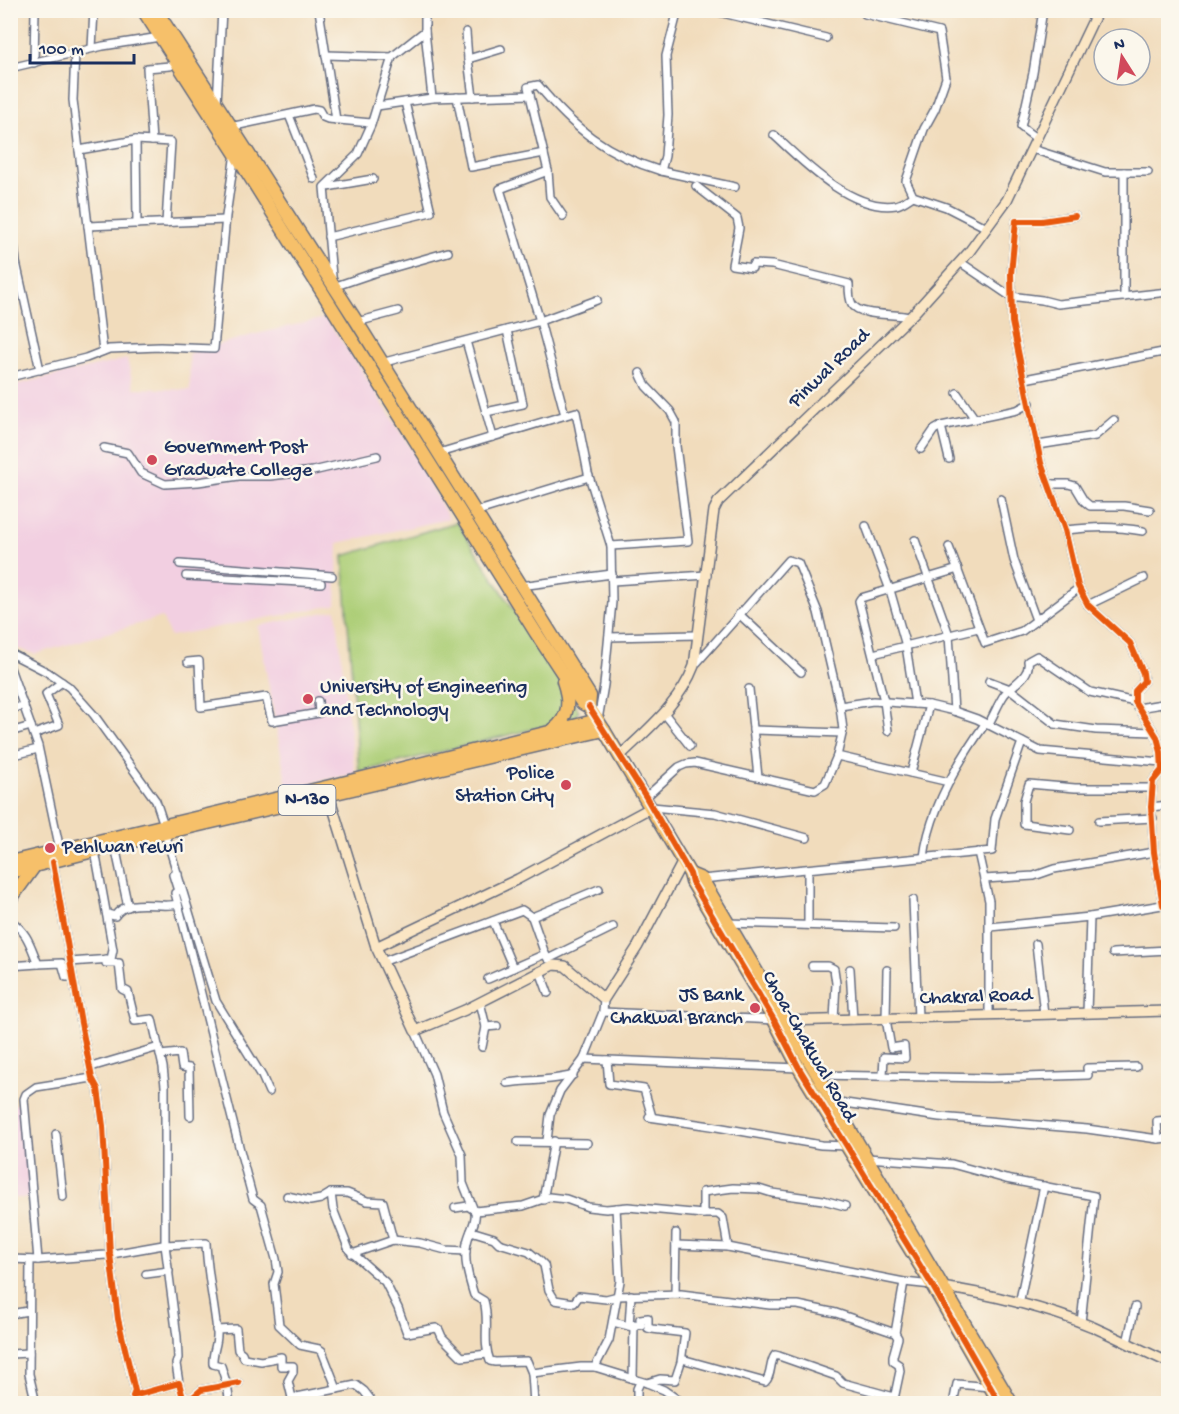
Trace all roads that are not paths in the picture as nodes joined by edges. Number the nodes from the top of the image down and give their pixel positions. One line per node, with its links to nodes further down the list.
1 (35, 10): 25 (street)
2 (94, 10): 19 (street)
3 (143, 10): 17 (highway)
4 (156, 10): 34 (highway)
5 (222, 10): 34 (street)
6 (319, 10): 22 (street)
7 (425, 10): 15 (street)
8 (678, 10): 48 (street)
9 (710, 10): 18 (street)
10 (863, 10): 56 (street)
11 (1043, 10): 40 (street)
12 (1098, 10): 40 (street, Pinwal Road)
13 (1160, 10): 14 (street)
14 (1168, 13)
15 (425, 32): 23 (street); 30 (street)
16 (466, 32): 24 (street)
17 (160, 37): 19 (street); 45 (highway)
18 (826, 38)
19 (92, 48): 21 (street)
20 (501, 49): 24 (street)
21 (75, 52): 25 (street); 44 (street)
22 (326, 55): 23 (street); 36 (street)
23 (392, 57): 33 (street)
24 (468, 59): 29 (street)
25 (34, 63): 27 (street)
26 (170, 66): 42 (street)
27 (10, 68)
28 (530, 95): 29 (street); 46 (street); 48 (street)
29 (473, 97): 31 (street)
30 (432, 98): 31 (street); 32 (street)
31 (457, 98): 46 (street)
32 (405, 102): 33 (street); 65 (street)
33 (377, 105): 37 (street)
34 (217, 106): 38 (highway)
35 (290, 115): 36 (street); 38 (street); 52 (street)
36 (336, 120): 37 (street)
37 (371, 123): 54 (street)
38 (230, 126): 68 (highway)
39 (774, 135): 56 (street)
40 (1037, 139): 43 (street, Pinwal Road)
41 (136, 140): 42 (street); 44 (street); 62 (street)
42 (152, 141): 61 (street)
43 (1032, 149): 49 (street); 64 (street, Pinwal Road)
44 (79, 150): 63 (street)
45 (235, 153): 60 (street); 134 (highway)
46 (544, 153): 47 (street)
47 (548, 171): 58 (street); 75 (street)
48 (661, 171): 55 (street)
49 (1124, 172): 50 (street); 71 (street)
50 (1148, 172)
51 (374, 178): 54 (street)
52 (314, 179)
53 (696, 186): 74 (street)
54 (324, 187): 65 (street)
55 (735, 187)
56 (913, 196): 64 (street)
57 (10, 211): 82 (street)
58 (563, 216)
59 (1075, 216): 70 (street)
60 (225, 220): 61 (street); 79 (street)
61 (166, 223): 62 (street)
62 (137, 224): 63 (street)
63 (88, 226): 79 (street)
64 (987, 228): 67 (street, Pinwal Road)
65 (328, 237): 68 (street)
66 (448, 252): 68 (street)
67 (960, 262): 70 (street); 74 (street, Pinwal Road)
68 (333, 287): 76 (highway)
69 (1168, 292): 71 (street)
70 (1010, 296): 71 (street); 85 (street)
71 (1124, 297)
72 (597, 300): 75 (street)
73 (398, 311): 76 (street)
74 (909, 317): 113 (street, Pinwal Road)
75 (540, 321): 77 (street); 89 (street)
76 (357, 322): 81 (highway)
77 (507, 330): 78 (street); 88 (street)
78 (466, 341): 81 (street); 88 (street)
79 (103, 351): 82 (street)
80 (1168, 351): 85 (street)
81 (381, 363): 97 (highway)
82 (40, 370): 84 (street)
83 (640, 373): 109 (street)
84 (10, 377)
85 (1025, 379): 87 (street)
86 (957, 393): 90 (street)
87 (1029, 403): 90 (street); 94 (street)
88 (486, 412): 93 (street)
89 (565, 415): 93 (street); 100 (street)
90 (975, 419): 92 (street)
91 (1114, 420): 94 (street)
92 (941, 426): 96 (street); 99 (street)
93 (493, 437): 97 (street)
94 (1038, 445): 101 (street)
95 (104, 448): 98 (street)
96 (921, 449)
97 (439, 453): 104 (highway)
98 (377, 456)
99 (950, 459)
100 (589, 477): 104 (street); 109 (street)
101 (1048, 484): 103 (street); 106 (street)
102 (1001, 499): 125 (street)
103 (1150, 510)
104 (475, 512): 120 (highway)
105 (866, 526): 122 (street)
106 (1065, 530): 107 (street); 121 (street)
107 (1143, 531)
108 (915, 540): 117 (street)
109 (611, 546): 116 (street)
110 (949, 547): 112 (street)
111 (180, 564): 115 (street)
112 (958, 569): 117 (street); 126 (street)
113 (706, 575): 116 (street); 127 (street, Pinwal Road)
114 (186, 576): 119 (street)
115 (332, 576)
116 (612, 577): 120 (street); 129 (street)
117 (929, 577): 122 (street); 128 (street)
118 (1144, 578): 123 (street)
119 (321, 582)
120 (520, 586): 150 (highway)
121 (1079, 588): 123 (street); 125 (street)
122 (890, 590): 130 (street); 132 (street)
123 (1088, 605): 148 (street)
124 (739, 614): 135 (street); 137 (street); 149 (street)
125 (1036, 620): 126 (street)
126 (978, 628): 128 (street)
127 (697, 635): 129 (street); 135 (street, Pinwal Road)
128 (949, 635): 130 (street); 152 (street)
129 (609, 637): 155 (street)
130 (906, 646): 132 (street); 145 (street)
131 (10, 653): 139 (street)
132 (873, 654): 143 (street)
133 (188, 662): 142 (street)
134 (555, 662): 150 (highway); 158 (highway)
135 (693, 666): 153 (street, Pinwal Road)
136 (10, 668): 146 (street)
137 (801, 672)
138 (989, 681): 141 (street)
139 (62, 682): 163 (street); 183 (street)
140 (748, 689): 157 (street)
141 (1010, 689): 148 (street); 154 (street); 161 (street)
142 (318, 701)
143 (884, 701): 145 (street); 149 (street); 159 (street)
144 (1168, 703): 148 (street)
145 (915, 704): 147 (street)
146 (24, 705): 151 (street); 156 (street)
147 (929, 705): 152 (street); 173 (street)
148 (1136, 705): 161 (street)
149 (840, 706): 162 (street)
150 (589, 707): 155 (highway, Choa-Chakwal Road)
151 (10, 710)
152 (954, 711): 154 (street)
153 (664, 713): 165 (street); 170 (street, Pinwal Road)
154 (987, 724): 164 (street); 175 (street)
155 (601, 725): 158 (highway, N-130); 170 (highway, Choa-Chakwal Road); 177 (highway, N-130)
156 (31, 726): 160 (street); 163 (street)
157 (753, 730): 162 (street); 174 (street)
158 (552, 731): 177 (highway, N-130)
159 (888, 731)
160 (10, 732)
161 (1154, 732): 167 (street)
162 (843, 733): 171 (street)
163 (34, 734): 168 (street)
164 (1022, 742): 172 (street); 189 (street)
165 (690, 746)
166 (1168, 746): 167 (street)
167 (1160, 747): 172 (street)
168 (38, 749): 169 (street); 187 (street)
169 (10, 756)
170 (621, 756): 178 (highway, Choa-Chakwal Road)
171 (837, 756): 173 (street); 174 (street)
172 (1161, 762): 176 (street)
173 (911, 773): 175 (street)
174 (758, 777): 178 (street)
175 (949, 782): 192 (street)
176 (1152, 788): 180 (street); 184 (street)
177 (329, 791): 183 (highway, N-130); 219 (street)
178 (649, 802): 185 (street); 193 (highway, Choa-Chakwal Road); 219 (street)
179 (1168, 806): 180 (street)
180 (1151, 807): 181 (street)
181 (1153, 818): 182 (street); 190 (street)
182 (1099, 821)
183 (164, 829): 186 (highway, N-130); 187 (highway, N-130); 199 (street)
184 (1070, 830)
185 (807, 838)
186 (115, 846): 188 (highway, N-130); 207 (street)
187 (60, 850): 191 (highway, N-130)
188 (95, 851): 195 (highway, N-130); 208 (street)
189 (978, 852): 192 (street); 201 (street)
190 (1154, 852): 201 (street); 206 (street)
191 (42, 854): 194 (highway, N-130); 196 (highway)
192 (924, 857): 197 (street)
193 (683, 861): 200 (highway, Choa-Chakwal Road); 238 (street)
194 (10, 862)
195 (53, 862): 196 (highway, N-130); 224 (street)
196 (35, 867): 198 (highway, N-130); 203 (highway)
197 (808, 869): 200 (street); 214 (street)
198 (10, 872)
199 (178, 874): 205 (street); 265 (street)
200 (696, 877): 213 (highway); 249 (highway, Choa-Chakwal Road)
201 (984, 879): 216 (street)
202 (599, 889): 209 (street)
203 (10, 900)
204 (913, 900): 245 (street)
205 (178, 904): 207 (street); 327 (street)
206 (1166, 904): 210 (street)
207 (128, 907): 208 (street)
208 (107, 914): 223 (street)
209 (531, 917): 212 (street); 222 (street)
210 (1090, 917): 216 (street); 242 (street)
211 (10, 920): 226 (street)
212 (493, 921): 225 (street); 229 (street)
213 (727, 923): 214 (street); 249 (highway)
214 (808, 925): 217 (street)
215 (613, 927): 222 (street)
216 (990, 927): 244 (street)
217 (894, 928)
218 (1036, 944): 243 (street)
219 (376, 947): 225 (street)
220 (1168, 950): 221 (street)
221 (1113, 952)
222 (545, 954): 229 (street)
223 (106, 959): 224 (street); 254 (street)
224 (70, 962): 233 (street)
225 (382, 962): 252 (street)
226 (38, 964): 227 (street); 233 (street)
227 (10, 966)
228 (812, 966): 247 (street)
229 (513, 968): 234 (street)
230 (850, 969): 248 (street)
231 (887, 970): 246 (street)
232 (540, 971): 236 (street); 238 (street); 239 (street)
233 (73, 977): 257 (street)
234 (488, 979)
235 (10, 982): 237 (street)
236 (548, 993)
237 (10, 994)
238 (604, 999): 241 (street)
239 (480, 1002): 251 (street); 252 (street)
240 (1168, 1011): 242 (street, Chakral Road)
241 (603, 1012): 249 (street); 255 (street)
242 (1087, 1012): 243 (street, Chakral Road)
243 (1044, 1014): 244 (street, Chakral Road)
244 (989, 1016): 245 (street, Chakral Road)
245 (918, 1018): 246 (street, Chakral Road)
246 (886, 1019): 248 (street, Chakral Road); 262 (street)
247 (834, 1020): 248 (street, Chakral Road); 249 (street, Chakral Road)
248 (853, 1020)
249 (779, 1021): 259 (highway, Choa-Chakwal Road); 261 (highway)
250 (497, 1026): 251 (street)
251 (486, 1027): 253 (street)
252 (416, 1031): 285 (street)
253 (482, 1047)
254 (160, 1051): 257 (street); 267 (street); 290 (street)
255 (584, 1059): 256 (street); 260 (street)
256 (607, 1060): 259 (street); 275 (street)
257 (91, 1067): 263 (street)
258 (1136, 1067): 262 (street)
259 (799, 1068): 275 (highway, Choa-Chakwal Road)
260 (573, 1075): 264 (street); 272 (street)
261 (816, 1075): 262 (street); 266 (highway)
262 (883, 1075)
263 (92, 1078): 294 (street); 297 (street)
264 (507, 1083)
265 (269, 1092)
266 (832, 1101): 271 (street); 276 (highway)
267 (190, 1116)
268 (1168, 1120): 271 (street)
269 (56, 1134): 280 (street)
270 (1168, 1138): 271 (street)
271 (1158, 1139)
272 (550, 1141): 273 (street); 274 (street); 281 (street)
273 (518, 1142)
274 (587, 1143)
275 (846, 1146): 301 (highway, Choa-Chakwal Road)
276 (867, 1158): 277 (street); 301 (highway)
277 (1044, 1186): 305 (street); 310 (street)
278 (332, 1193): 279 (street); 289 (street); 295 (street)
279 (286, 1196)
280 (63, 1197)
281 (543, 1200): 284 (street); 285 (street)
282 (845, 1206): 286 (street)
283 (455, 1208): 285 (street)
284 (616, 1208): 286 (street); 304 (street)
285 (474, 1209): 287 (street)
286 (702, 1214): 292 (street)
287 (471, 1231): 293 (street); 304 (street)
288 (676, 1233): 291 (street)
289 (393, 1240): 293 (street); 295 (street)
290 (165, 1245): 294 (street); 298 (street); 312 (street)
291 (676, 1245): 292 (street); 302 (street)
292 (728, 1247): 300 (street)
293 (466, 1251): 317 (street)
294 (110, 1254): 297 (street); 328 (street)
295 (352, 1254): 317 (street)
296 (10, 1259): 297 (street)
297 (34, 1260): 307 (street)
298 (169, 1271): 299 (street); 323 (street)
299 (146, 1274)
300 (904, 1282): 301 (street); 313 (street)
301 (938, 1286): 305 (street); 326 (highway, Choa-Chakwal Road); 340 (highway)
302 (675, 1294): 303 (street); 313 (street)
303 (632, 1295): 304 (street); 311 (street)
304 (618, 1296): 309 (street)
305 (1019, 1304): 310 (street)
306 (1135, 1307): 314 (street)
307 (28, 1311): 308 (street); 315 (street)
308 (10, 1314)
309 (613, 1322): 311 (street); 320 (street)
310 (1081, 1323): 314 (street)
311 (631, 1326): 318 (street); 322 (street)
312 (216, 1330): 325 (street); 330 (street)
313 (895, 1333): 331 (street)
314 (1127, 1343): 319 (street)
315 (29, 1353): 316 (street); 332 (street)
316 (10, 1354)
317 (488, 1354): 321 (street)
318 (682, 1359): 322 (street); 331 (street)
319 (1168, 1362)
320 (595, 1367): 321 (street); 322 (street)
321 (532, 1373): 335 (street)
322 (640, 1381): 336 (street); 337 (street)
323 (179, 1383): 328 (street); 329 (street)
324 (239, 1383): 325 (street)
325 (227, 1386): 329 (street); 333 (street)
326 (990, 1387): 338 (street); 339 (highway, Choa-Chakwal Road)
327 (337, 1389): 330 (street); 334 (street)
328 (133, 1400)
329 (195, 1400)
330 (305, 1400)
331 (893, 1400)
332 (36, 1404)
333 (230, 1404)
334 (374, 1404)
335 (534, 1404)
336 (637, 1404)
337 (684, 1404)
338 (953, 1404)
339 (1000, 1404)
340 (1012, 1404)

